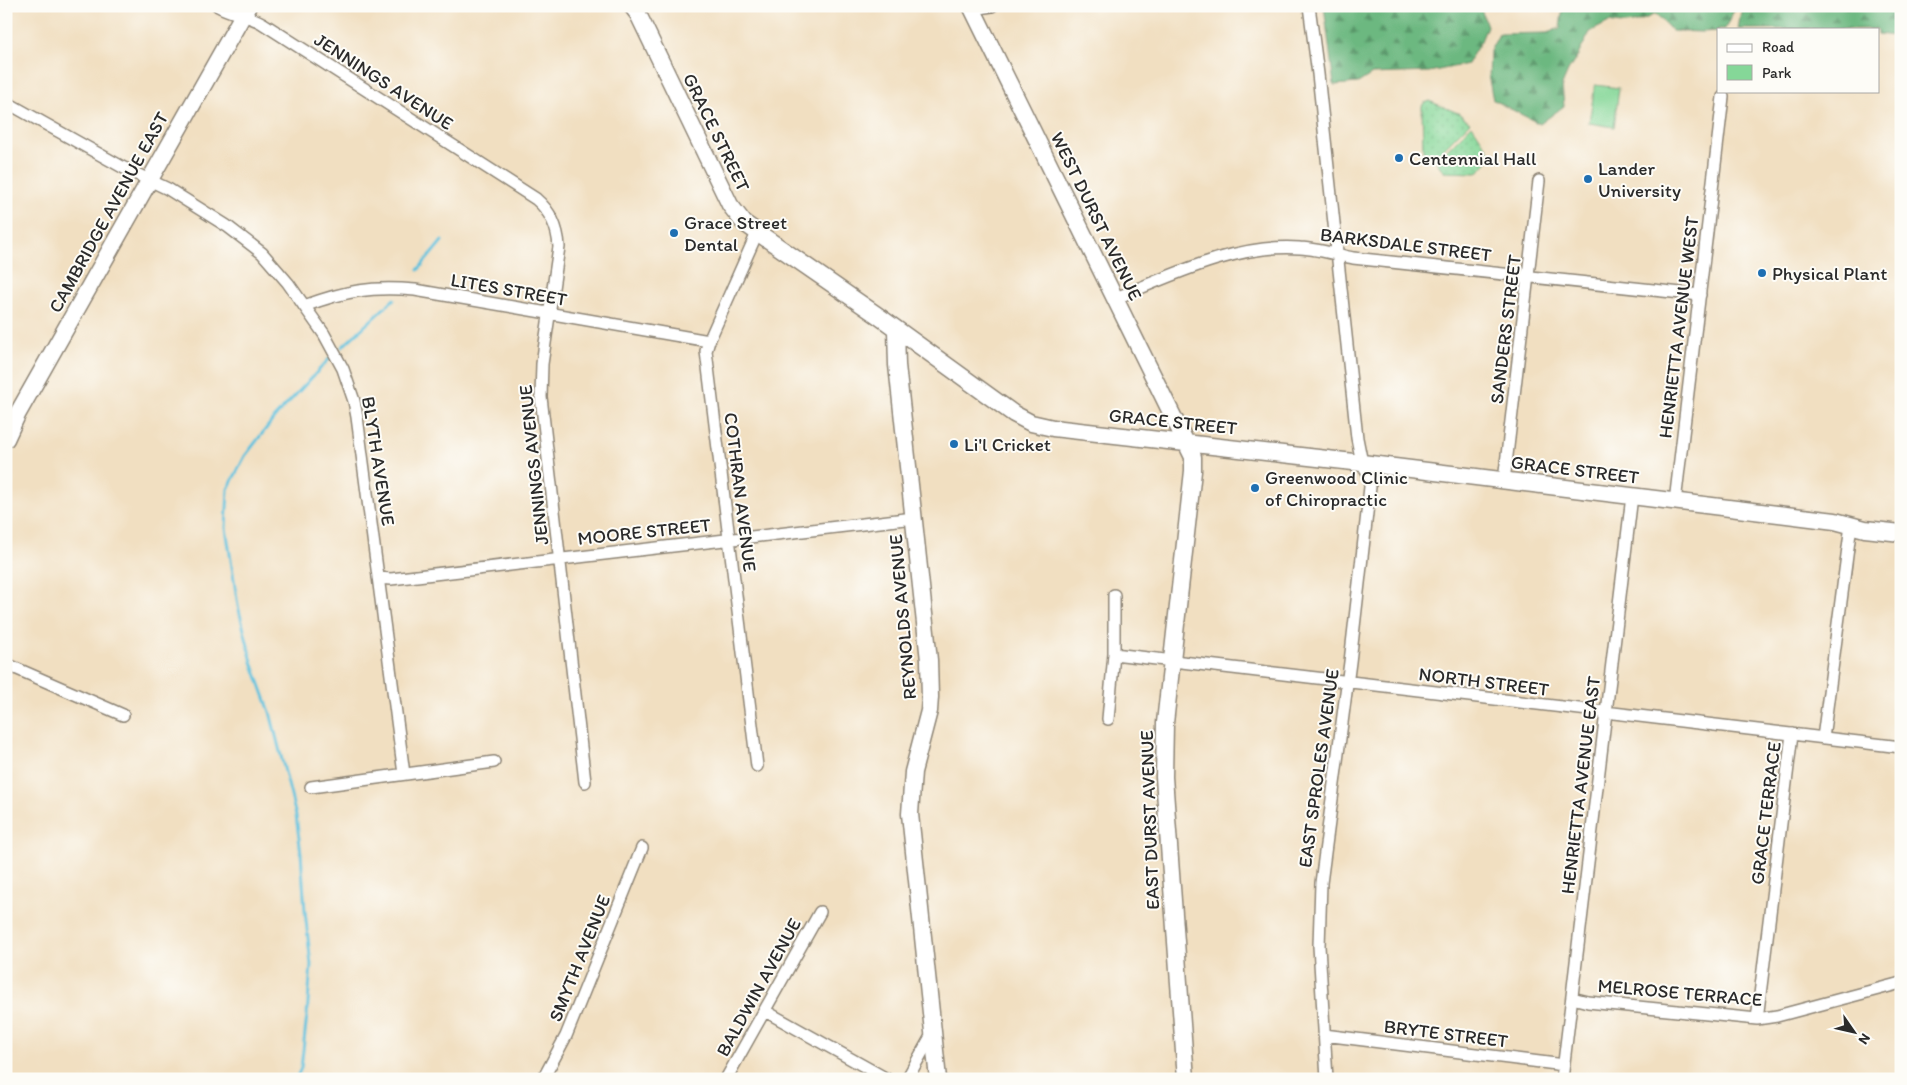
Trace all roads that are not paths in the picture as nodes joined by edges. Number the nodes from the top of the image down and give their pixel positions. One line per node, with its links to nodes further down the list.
1 (218, 6): 6 (street, JENNINGS AVENUE)
2 (992, 6): 4 (street)
3 (1309, 6): 12 (street, EAST SPROLES AVENUE)
4 (971, 8): 15 (main road, WEST DURST AVENUE)
5 (637, 9): 11 (main road, GRACE STREET)
6 (245, 11): 9 (main road, CAMBRIDGE AVENUE EAST); 17 (street, JENNINGS AVENUE)
7 (1723, 97): 14 (street, HENRIETTA AVENUE WEST)
8 (6, 102): 9 (street, BLYTH AVENUE)
9 (149, 180): 16 (street, BLYTH AVENUE); 20 (main road, CAMBRIDGE AVENUE EAST)
10 (1539, 181): 13 (street, SANDERS STREET)
11 (757, 233): 18 (main road, GRACE STREET); 19 (street, COTHRAN AVENUE)
12 (1336, 254): 13 (street, BARKSDALE STREET); 15 (street, BARKSDALE STREET); 23 (street, EAST SPROLES AVENUE)
13 (1529, 276): 14 (street, BARKSDALE STREET); 24 (street, SANDERS STREET)
14 (1700, 295): 26 (street, HENRIETTA AVENUE WEST)
15 (1114, 299): 22 (main road, WEST DURST AVENUE)
16 (304, 306): 17 (street, LITES STREET); 32 (street, BLYTH AVENUE)
17 (549, 314): 19 (street, LITES STREET); 31 (street, JENNINGS AVENUE)
18 (896, 330): 22 (main road, GRACE STREET); 27 (main road, REYNOLDS AVENUE)
19 (708, 341): 30 (street, COTHRAN AVENUE)
20 (12, 411): 21 (main road, CAMBRIDGE AVENUE EAST)
21 (6, 439)
22 (1187, 443): 23 (main road, GRACE STREET); 35 (main road, EAST DURST AVENUE)
23 (1362, 463): 24 (main road, GRACE STREET); 37 (street, EAST SPROLES AVENUE)
24 (1504, 481): 25 (main road, GRACE STREET)
25 (1632, 496): 26 (main road, GRACE STREET); 38 (street, HENRIETTA AVENUE EAST)
26 (1675, 502): 28 (main road, GRACE STREET)
27 (914, 518): 30 (street, MOORE STREET); 55 (main road, REYNOLDS AVENUE)
28 (1850, 525): 29 (main road, GRACE STREET); 42 (street)
29 (1901, 533)
30 (729, 539): 31 (street, MOORE STREET); 45 (street, COTHRAN AVENUE)
31 (560, 558): 32 (street, MOORE STREET); 47 (street, JENNINGS AVENUE)
32 (378, 578): 46 (street, BLYTH AVENUE)
33 (1114, 595): 34 (street)
34 (1114, 654): 35 (street, NORTH STREET); 40 (street)
35 (1171, 660): 37 (street, NORTH STREET); 63 (main road, EAST DURST AVENUE)
36 (6, 664): 39 (street)
37 (1347, 682): 38 (street, NORTH STREET); 56 (street, EAST SPROLES AVENUE)
38 (1606, 713): 41 (street, NORTH STREET); 52 (street, HENRIETTA AVENUE EAST)
39 (123, 715)
40 (1108, 719)
41 (1792, 734): 42 (street, GRACE TERRACE); 54 (street, GRACE TERRACE)
42 (1823, 738): 43 (street)
43 (1901, 747)
44 (494, 762): 46 (street)
45 (757, 766)
46 (404, 774): 48 (street)
47 (585, 782)
48 (311, 787)
49 (642, 848): 58 (street, SMYTH AVENUE)
50 (820, 912): 53 (street, BALDWIN AVENUE)
51 (1901, 983): 54 (street, MELROSE TERRACE)
52 (1572, 998): 54 (street, MELROSE TERRACE); 57 (street, HENRIETTA AVENUE EAST)
53 (765, 1011): 59 (street, BALDWIN AVENUE); 60 (street)
54 (1757, 1019)
55 (934, 1031): 61 (street); 62 (main road, REYNOLDS AVENUE)
56 (1324, 1035): 57 (street, BRYTE STREET); 64 (street, EAST SPROLES AVENUE)
57 (1564, 1064): 65 (street, HENRIETTA AVENUE EAST)
58 (543, 1079)
59 (726, 1079)
60 (887, 1079)
61 (907, 1079)
62 (938, 1079)
63 (1186, 1079)
64 (1327, 1079)
65 (1562, 1079)

